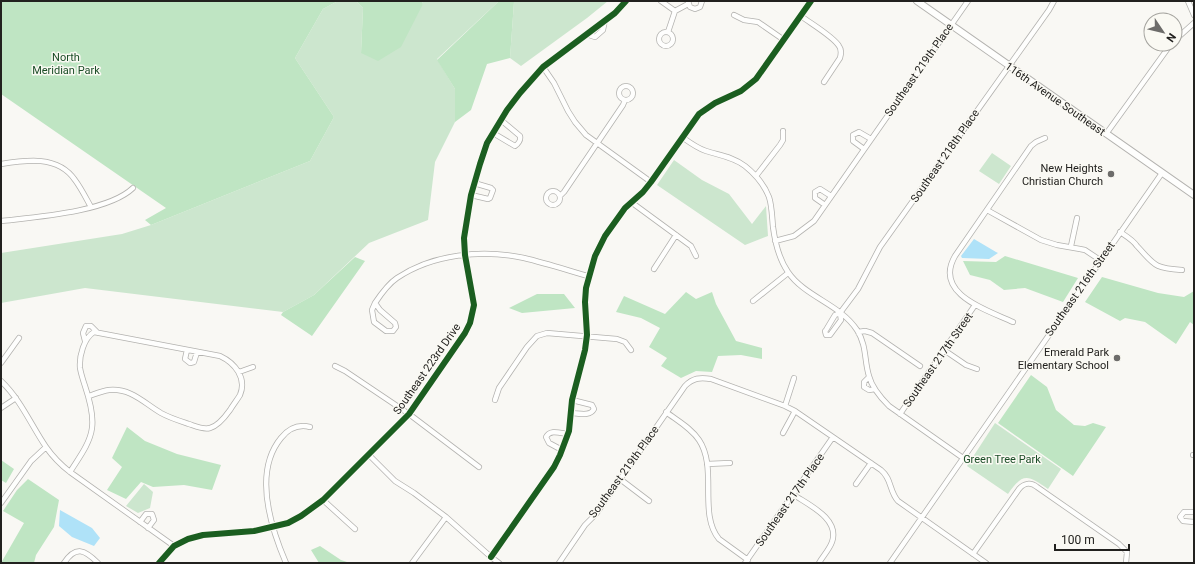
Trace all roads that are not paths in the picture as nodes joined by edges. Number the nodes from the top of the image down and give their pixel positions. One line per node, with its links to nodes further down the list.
1 (626, 1): 14 (street, Southeast 223rd Drive)
2 (661, 1): 10 (street)
3 (702, 1): 9 (street)
4 (811, 1): 13 (street)
5 (917, 1): 16 (main road, 116th Avenue Southeast)
6 (968, 1): 16 (street, Southeast 219th Place)
7 (1054, 1): 22 (street, Southeast 218th Place)
8 (1188, 1): 12 (street)
9 (688, 3): 10 (street)
10 (675, 11): 17 (street)
11 (734, 15): 20 (street)
12 (1194, 15)
13 (801, 16): 20 (street); 24 (street)
14 (605, 20): 19 (street, Southeast 223rd Drive); 19 (street, Southeast 223rd Drive)
15 (1194, 23): 18 (street)
16 (951, 24): 22 (main road, 116th Avenue Southeast); 32 (street, Southeast 219th Place)
17 (668, 32)
18 (1183, 33)
19 (586, 34): 23 (street, Southeast 223rd Drive)
20 (784, 40): 30 (street)
21 (1165, 52): 29 (street)
22 (1008, 66): 29 (main road, 116th Avenue Southeast); 65 (street, Southeast 218th Place)
23 (543, 67): 26 (street, Southeast 223rd Drive); 33 (street)
24 (824, 82)
25 (625, 100): 33 (street)
26 (501, 120): 28 (street, Southeast 223rd Drive); 28 (street)
27 (783, 131): 37 (street)
28 (493, 133): 39 (street, Southeast 223rd Drive)
29 (1106, 134): 36 (main road, 116th Avenue Southeast)
30 (682, 137): 37 (street); 38 (street)
31 (1045, 138): 48 (street)
32 (871, 139): 34 (street, Southeast 219th Place); 34 (street)
33 (597, 144): 38 (street); 42 (street)
34 (864, 149): 43 (street, Southeast 219th Place)
35 (1, 164): 47 (street)
36 (1162, 173): 44 (main road, 116th Avenue Southeast); 51 (street, Southeast 216th Street)
37 (756, 176): 53 (street)
38 (651, 182): 45 (street)
39 (474, 183): 41 (street, Southeast 223rd Drive); 41 (street)
40 (133, 188): 47 (street)
41 (471, 195): 55 (street, Southeast 223rd Drive)
42 (560, 196)
43 (831, 196): 46 (street, Southeast 219th Place); 46 (street)
44 (1194, 196)
45 (631, 202): 52 (street); 61 (street)
46 (825, 205): 53 (street, Southeast 219th Place)
47 (91, 207): 50 (street)
48 (987, 210): 54 (street); 64 (street)
49 (1077, 218): 54 (street)
50 (1, 221)
51 (1120, 232): 57 (street, Southeast 216th Street); 59 (street)
52 (676, 235): 56 (street); 58 (street)
53 (775, 241): 60 (street)
54 (1071, 246): 57 (street)
55 (465, 255): 61 (street); 63 (street); 95 (street, Southeast 223rd Drive)
56 (696, 256)
57 (1100, 260): 104 (street, Southeast 216th Street)
58 (654, 269)
59 (1182, 270)
60 (788, 273): 62 (street); 65 (street)
61 (588, 276): 69 (street)
62 (753, 301)
63 (375, 303): 63 (street)
64 (975, 305): 66 (street); 74 (street, Southeast 217th Street)
65 (840, 313): 65 (street); 68 (street)
66 (1013, 322)
67 (97, 332): 71 (street); 71 (street); 72 (street)
68 (858, 332): 78 (street); 82 (street)
69 (587, 335): 73 (street); 88 (street); 89 (street)
70 (19, 338): 76 (street)
71 (85, 341): 86 (street)
72 (187, 350): 75 (street); 75 (street)
73 (631, 350)
74 (944, 350): 80 (street); 96 (street, Southeast 217th Street)
75 (197, 352): 81 (street)
76 (1, 363)
77 (335, 366): 95 (street)
78 (920, 366)
79 (253, 367): 81 (street)
80 (977, 369)
81 (239, 372): 86 (street)
82 (869, 377): 85 (street); 85 (street)
83 (794, 378): 90 (street)
84 (1, 381): 87 (street)
85 (874, 389): 96 (street)
86 (89, 396): 109 (street)
87 (16, 398): 91 (street); 101 (street)
88 (496, 400)
89 (572, 400): 93 (street); 93 (street)
90 (785, 406): 92 (street); 94 (street, Southeast 219th Place)
91 (1, 408)
92 (795, 411): 98 (street); 100 (street)
93 (570, 412): 99 (street)
94 (666, 412): 107 (street); 110 (street, Southeast 219th Place)
95 (409, 414): 103 (street, Southeast 223rd Drive); 108 (street)
96 (900, 414): 104 (street)
97 (310, 427): 122 (street)
98 (783, 433)
99 (568, 434): 102 (street); 102 (street)
100 (833, 437): 106 (street); 112 (street, Southeast 217th Place)
101 (46, 447): 109 (street); 115 (street)
102 (562, 450): 126 (street)
103 (369, 455): 113 (street, Southeast 223rd Drive); 117 (street)
104 (963, 458): 118 (street, Southeast 216th Street)
105 (730, 463): 107 (street)
106 (871, 463): 111 (street); 118 (street)
107 (707, 464): 127 (street)
108 (479, 467)
109 (70, 472): 119 (street)
110 (620, 479): 114 (street); 134 (street, Southeast 219th Place)
111 (856, 484)
112 (794, 495): 127 (street, Southeast 217th Place); 135 (street)
113 (323, 500): 122 (street, Southeast 223rd Drive); 123 (street)
114 (650, 501)
115 (1, 503)
116 (1194, 512): 120 (street)
117 (446, 517): 126 (street); 132 (street)
118 (922, 517): 125 (street); 136 (street, Southeast 216th Street)
119 (140, 522): 121 (street); 121 (street)
120 (1194, 522)
121 (148, 528): 124 (street)
122 (273, 528): 124 (street, Southeast 223rd Drive); 131 (street)
123 (355, 529)
124 (174, 546): 130 (street)
125 (973, 554): 137 (street); 138 (street)
126 (491, 557): 133 (street)
127 (747, 561)
128 (64, 563): 129 (street)
129 (98, 563)
130 (158, 563)
131 (286, 563)
132 (412, 563)
133 (500, 563)
134 (559, 563)
135 (819, 563)
136 (890, 563)
137 (986, 563)
138 (1126, 563)

